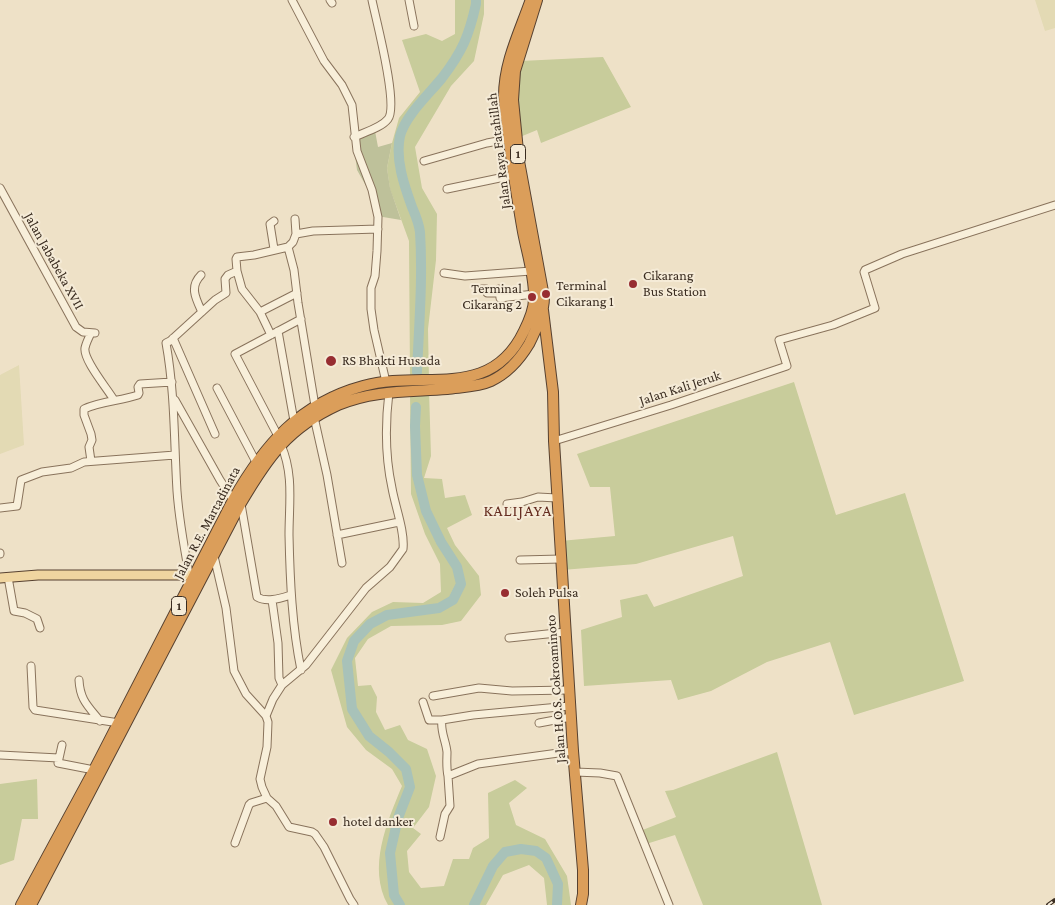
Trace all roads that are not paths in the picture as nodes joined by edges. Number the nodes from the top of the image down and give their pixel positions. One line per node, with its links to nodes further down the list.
1 (292, 0): 7 (street)
2 (372, 0): 7 (street)
3 (409, 0): 6 (street)
4 (530, 0): 8 (highway, Jalan Raya Fatahillah / 1)
5 (537, 0): 27 (highway, Jalan Raya Fatahillah / 1)
6 (414, 26)
7 (354, 137): 16 (street)
8 (509, 139): 9 (street); 10 (highway, Jalan Raya Fatahillah / 1)
9 (424, 161)
10 (514, 175): 12 (street); 21 (highway, Jalan Raya Fatahillah / 1)
11 (0, 188): 43 (street, Jalan Jababeka XVII)
12 (447, 189)
13 (1055, 205): 49 (street, Jalan Kali Jeruk)
14 (294, 219): 17 (street)
15 (274, 221): 19 (street)
16 (378, 229): 17 (street); 37 (street)
17 (296, 234): 18 (street)
18 (288, 247): 19 (street); 25 (street)
19 (274, 249): 20 (street)
20 (237, 271): 28 (street); 29 (street)
21 (531, 271): 22 (street); 26 (highway, Jalan Raya Fatahillah / 1)
22 (444, 273)
23 (201, 276): 28 (street)
24 (482, 289): 26 (street)
25 (296, 293): 29 (street); 30 (street)
26 (534, 298): 38 (highway, Jalan R.E. Martadinata / 1)
27 (543, 309): 34 (highway, Jalan R.E. Martadinata / 1); 35 (highway, Jalan H.O.S. Cokroaminoto / 1)
28 (202, 312): 33 (street)
29 (260, 312): 32 (street)
30 (301, 319): 31 (street); 44 (street)
31 (278, 331): 32 (street); 46 (street)
32 (270, 335): 48 (street)
33 (174, 338): 36 (street); 47 (street)
34 (526, 348): 35 (highway); 38 (highway, Jalan R.E. Martadinata / 1)
35 (547, 351): 49 (highway, Jalan H.O.S. Cokroaminoto / 1)
36 (172, 382): 42 (street); 43 (street)
37 (386, 382): 39 (highway, Jalan R.E. Martadinata / 1); 44 (highway, Jalan R.E. Martadinata / 1)
38 (459, 383): 39 (highway, Jalan R.E. Martadinata / 1)
39 (403, 386): 41 (highway, Jalan R.E. Martadinata / 1)
40 (217, 388): 52 (street)
41 (389, 392): 45 (highway, Jalan R.E. Martadinata / 1); 57 (street)
42 (173, 398): 50 (street); 54 (street)
43 (114, 400): 51 (street)
44 (315, 406): 46 (highway, Jalan R.E. Martadinata / 1)
45 (314, 418): 48 (highway, Jalan R.E. Martadinata / 1); 58 (street)
46 (294, 421): 48 (highway, Jalan R.E. Martadinata / 1)
47 (215, 434)
48 (279, 440): 52 (highway, Jalan R.E. Martadinata / 1); 54 (highway, Jalan R.E. Martadinata / 1); 65 (street)
49 (554, 441): 53 (highway, Jalan H.O.S. Cokroaminoto / 1)
50 (175, 455): 51 (street); 63 (street)
51 (91, 462): 56 (street)
52 (256, 462): 54 (highway, Jalan R.E. Martadinata / 1)
53 (557, 498): 55 (street); 60 (highway, Jalan H.O.S. Cokroaminoto / 1)
54 (237, 501): 59 (highway, Jalan R.E. Martadinata / 1); 63 (highway, Jalan R.E. Martadinata / 1); 66 (street)
55 (507, 504)
56 (0, 508)
57 (399, 522): 58 (street); 71 (street)
58 (337, 535): 62 (street)
59 (214, 555): 78 (street); 95 (highway, Jalan R.E. Martadinata / 1)
60 (561, 559): 61 (street); 68 (highway, Jalan H.O.S. Cokroaminoto / 1)
61 (520, 560)
62 (342, 563)
63 (192, 574): 64 (main road); 82 (highway, Jalan R.E. Martadinata / 1)
64 (4, 577): 67 (street)
65 (291, 595): 66 (street); 71 (street)
66 (272, 600): 73 (street)
67 (40, 628)
68 (566, 632): 69 (street); 74 (highway, Jalan H.O.S. Cokroaminoto / 1)
69 (509, 638)
70 (31, 666): 81 (street)
71 (302, 670): 73 (street)
72 (80, 680): 81 (street)
73 (282, 686): 78 (street)
74 (569, 690): 75 (street); 77 (highway, Jalan H.O.S. Cokroaminoto / 1)
75 (433, 696)
76 (423, 702): 80 (street)
77 (570, 706): 79 (highway, Jalan H.O.S. Cokroaminoto / 1); 80 (street)
78 (266, 716): 91 (street)
79 (571, 717): 83 (street); 85 (highway, Jalan H.O.S. Cokroaminoto / 1)
80 (442, 720): 90 (street)
81 (100, 721): 82 (street)
82 (119, 722): 88 (highway, Jalan R.E. Martadinata / 1)
83 (539, 723)
84 (62, 745): 87 (street)
85 (573, 751): 89 (highway, Jalan H.O.S. Cokroaminoto / 1); 90 (street)
86 (0, 754): 87 (street)
87 (59, 758): 88 (street)
88 (94, 770): 94 (highway, Jalan R.E. Martadinata / 1)
89 (575, 772): 97 (highway, Jalan H.O.S. Cokroaminoto / 1); 98 (street)
90 (448, 776): 92 (street)
91 (267, 798): 93 (street); 96 (street)
92 (440, 837)
93 (235, 843)
94 (21, 905)
95 (31, 905)
96 (354, 905)
97 (581, 905)
98 (669, 905)

